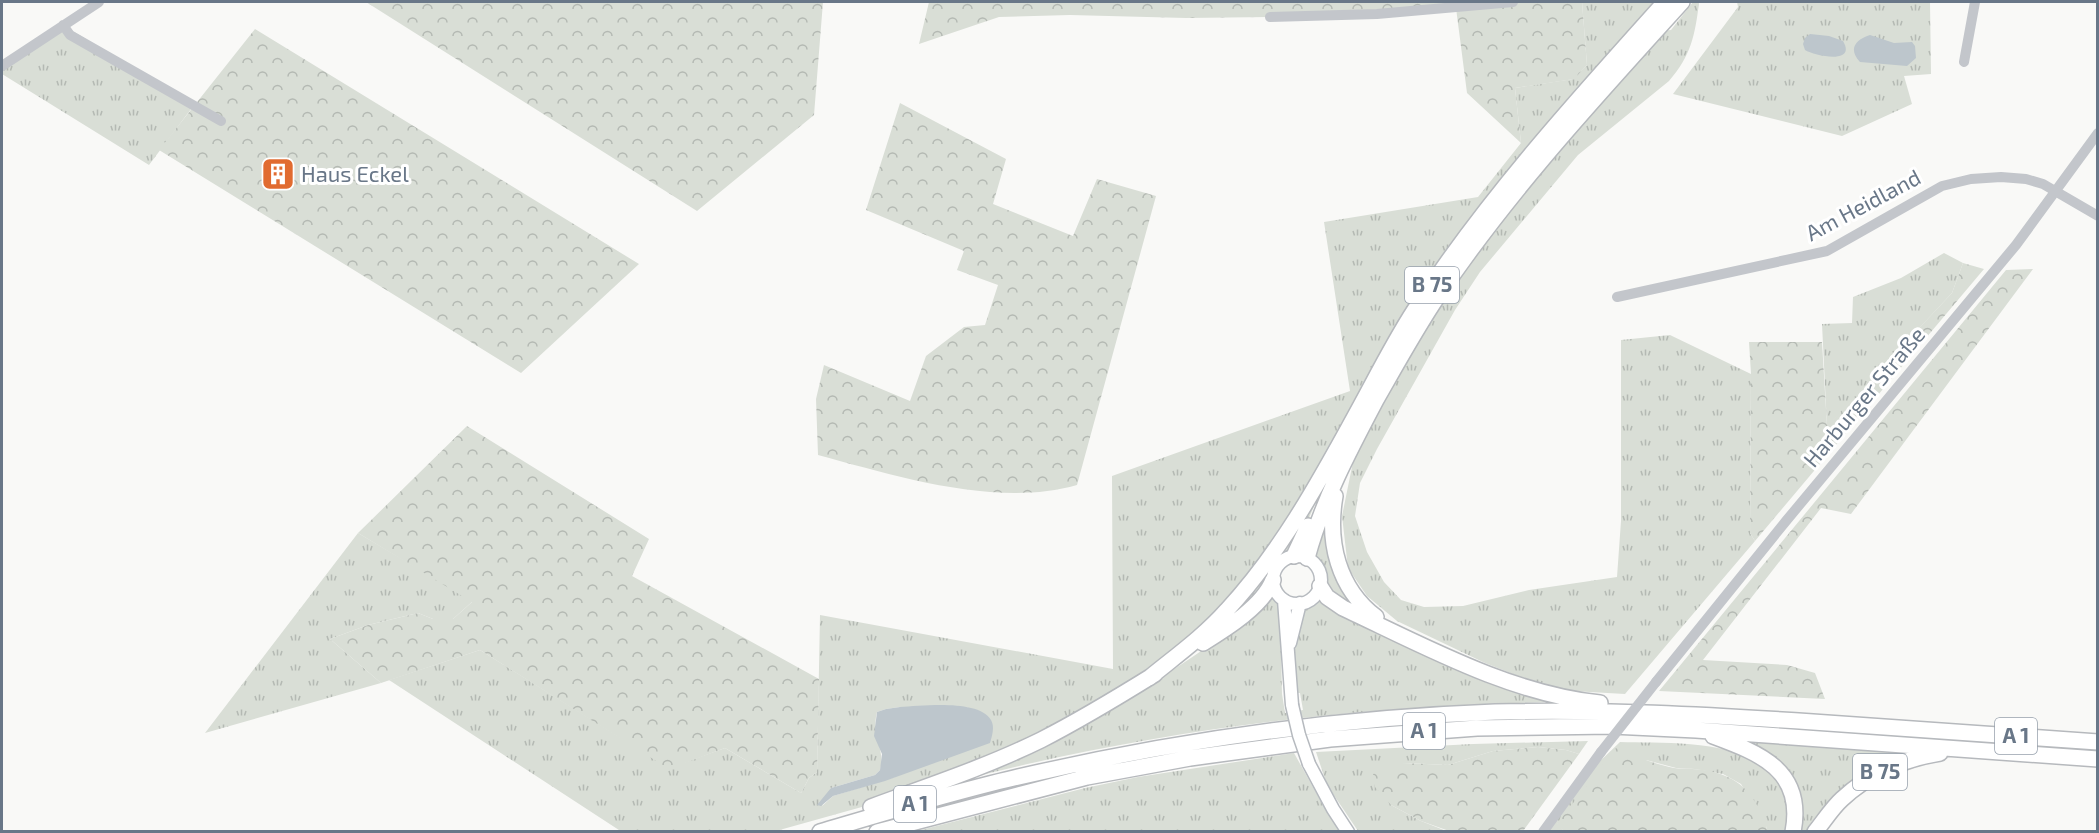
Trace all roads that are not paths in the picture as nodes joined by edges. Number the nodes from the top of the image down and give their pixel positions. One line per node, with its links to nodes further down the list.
1 (99, 2): 7 (street)
2 (1513, 2): 6 (street)
3 (1665, 2): 16 (highway, B 75)
4 (1682, 2): 15 (highway, B 75)
5 (1976, 2): 8 (street)
6 (1270, 16)
7 (63, 25): 9 (street); 10 (street)
8 (1964, 62)
9 (2, 66)
10 (221, 121)
11 (2097, 134): 12 (street, Harburger Straße)
12 (2056, 191): 13 (street, Am Heidland); 14 (street, Am Heidland); 33 (street, Harburger Straße, bridge)
13 (2097, 216)
14 (1617, 297)
15 (1370, 413): 17 (highway, B 75); 22 (highway)
16 (1354, 418): 17 (highway, B 75); 24 (highway)
17 (1301, 557): 18 (main road, B 75); 19 (main road)
18 (1273, 580): 20 (main road); 24 (highway)
19 (1320, 586): 21 (main road); 22 (highway)
20 (1284, 600): 21 (main road); 23 (main road)
21 (1300, 603): 23 (main road)
22 (1414, 641): 25 (highway)
23 (1287, 656): 32 (main road, bridge)
24 (1149, 678): 30 (highway)
25 (1710, 715): 27 (highway, A 1); 30 (highway, A 1)
26 (1696, 730): 28 (highway, A 1); 31 (highway, A 1); 34 (highway)
27 (2097, 742)
28 (1966, 749): 29 (highway, A 1); 35 (highway, B 75)
29 (2097, 759)
30 (818, 831)
31 (877, 831)
32 (1348, 831)
33 (1543, 831)
34 (1793, 831)
35 (1815, 831)

